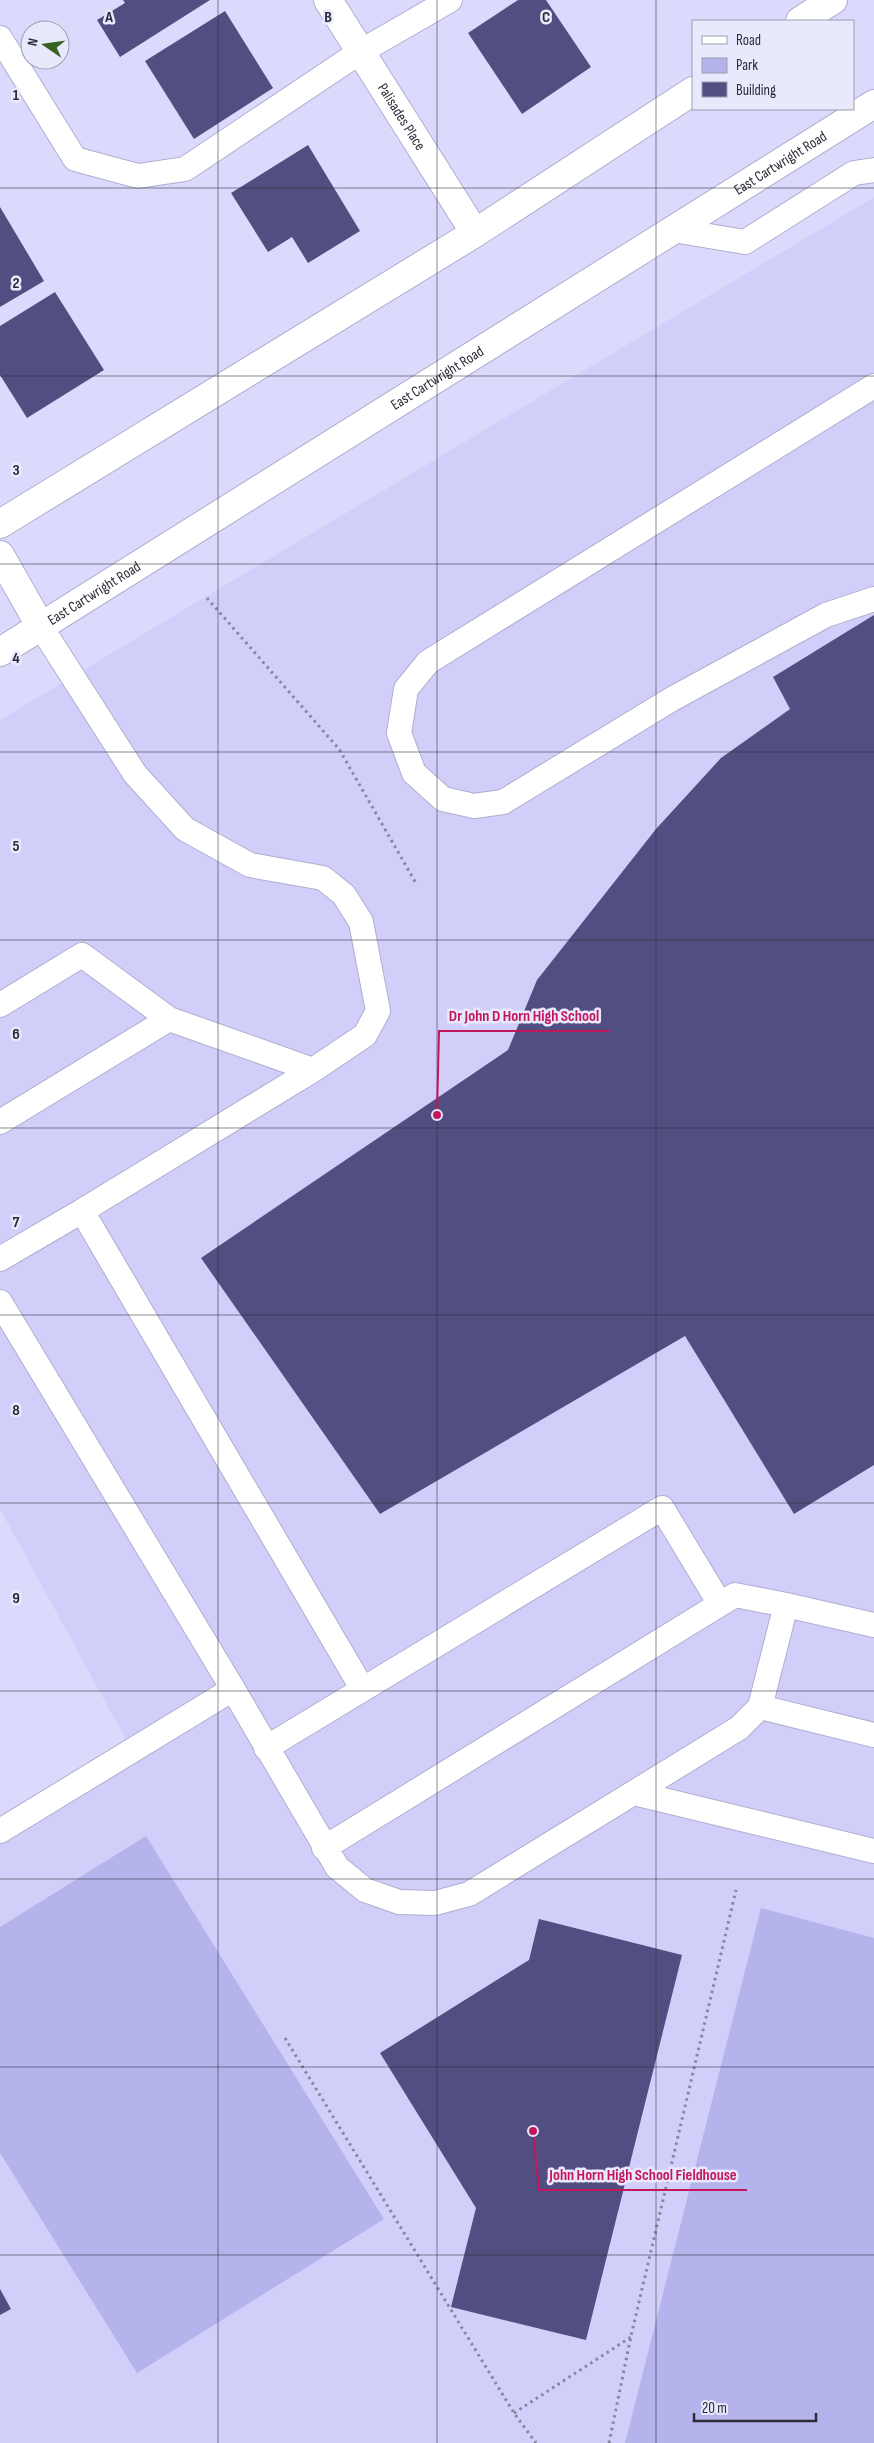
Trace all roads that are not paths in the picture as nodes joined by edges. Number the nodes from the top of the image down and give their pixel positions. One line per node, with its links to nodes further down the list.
1 (328, 0): 6 (main road, Palisades Place)
2 (450, 0): 6 (lane)
3 (833, 0): 4 (main road)
4 (802, 20)
5 (0, 38): 6 (lane)
6 (360, 52): 11 (main road, Palisades Place)
7 (692, 92): 11 (main road)
8 (874, 104): 10 (main road, East Cartwright Road)
9 (874, 170): 10 (lane)
10 (674, 230): 16 (main road, East Cartwright Road)
11 (475, 232): 13 (main road)
12 (874, 386): 15 (lane)
13 (0, 524)
14 (0, 555): 16 (main road)
15 (874, 599)
16 (41, 627): 17 (main road, East Cartwright Road); 20 (lane)
17 (0, 652)
18 (0, 1005): 19 (lane)
19 (169, 1019): 20 (lane); 21 (lane)
20 (313, 1070): 22 (lane)
21 (0, 1122)
22 (82, 1211): 23 (lane); 28 (lane)
23 (0, 1260)
24 (0, 1302): 29 (lane)
25 (720, 1604): 26 (lane); 28 (lane); 35 (lane)
26 (786, 1605): 27 (lane); 30 (lane)
27 (874, 1625)
28 (362, 1688): 32 (lane)
29 (233, 1689): 32 (lane); 34 (lane)
30 (760, 1707): 31 (lane); 33 (lane)
31 (874, 1735)
32 (266, 1748): 35 (lane)
33 (634, 1792): 35 (lane); 36 (lane)
34 (0, 1831)
35 (324, 1848)
36 (874, 1851)

